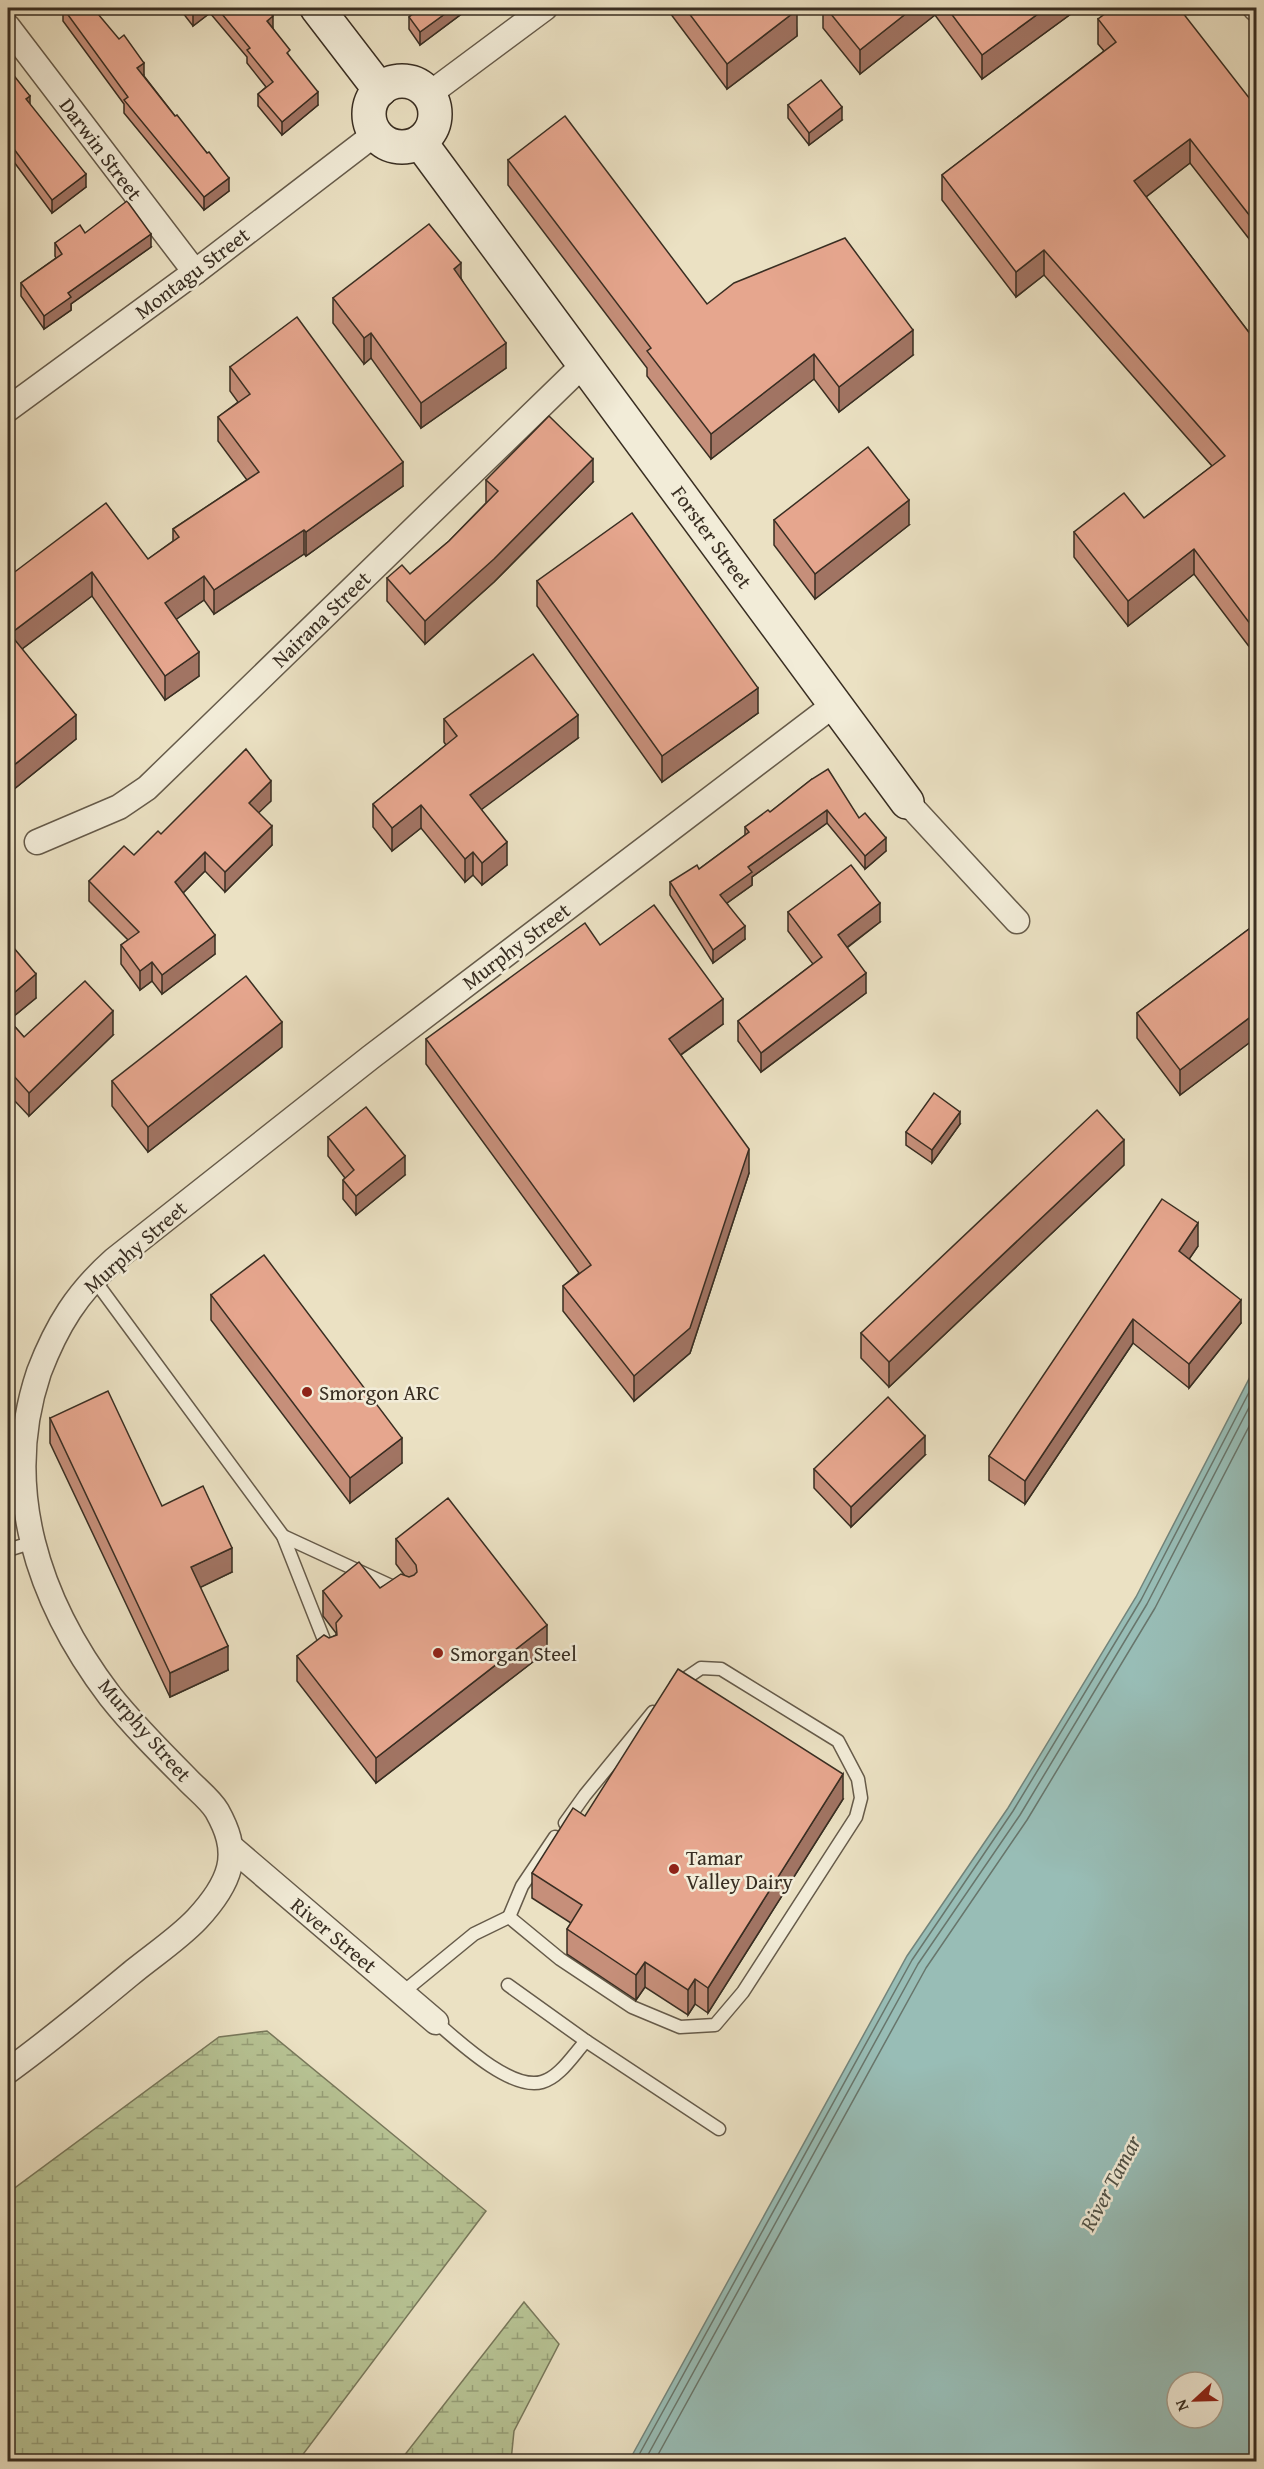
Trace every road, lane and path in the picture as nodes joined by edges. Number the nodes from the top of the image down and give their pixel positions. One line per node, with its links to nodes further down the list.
1 (317, 8): 4 (street)
2 (544, 8): 5 (street)
3 (8, 27): 8 (street, Darwin Street)
4 (380, 90): 5 (street); 6 (street)
5 (428, 95): 7 (street)
6 (375, 134): 7 (street); 8 (street, Montagu Street)
7 (420, 141): 9 (street, Forster Street)
8 (195, 272): 10 (street, Montagu Street)
9 (584, 364): 11 (street, Forster Street); 13 (street, Nairana Street)
10 (8, 409)
11 (835, 704): 12 (street, Forster Street); 15 (street, Murphy Street)
12 (907, 801): 14 (street, Forster Street)
13 (38, 842)
14 (1017, 921)
15 (93, 1278): 16 (street, Murphy Street); 18 (lane)
16 (13, 1478): 17 (street, Murphy Street)
17 (14, 1502): 19 (street, Murphy Street)
18 (283, 1536): 20 (lane); 21 (lane)
19 (19, 1547): 22 (street, Murphy Street)
20 (409, 1594)
21 (330, 1655)
22 (231, 1847): 25 (street, River Street); 28 (street)
23 (509, 1917): 23 (lane); 25 (lane)
24 (508, 1985): 27 (lane)
25 (402, 1993): 26 (street, River Street)
26 (436, 2022): 27 (lane)
27 (586, 2042): 29 (lane)
28 (8, 2071)
29 (719, 2129)

